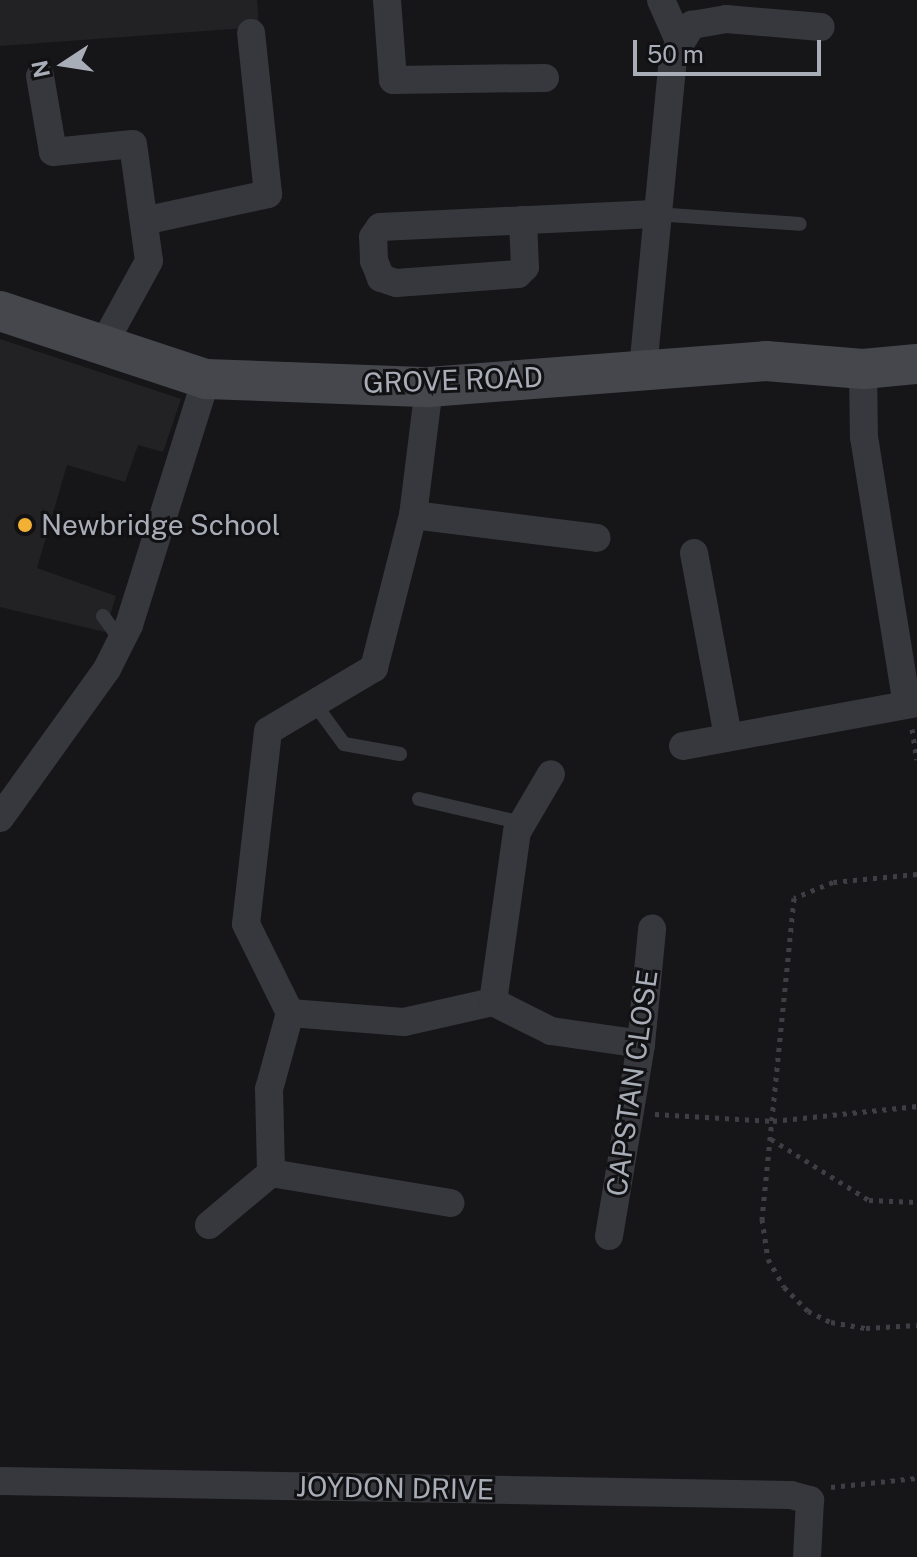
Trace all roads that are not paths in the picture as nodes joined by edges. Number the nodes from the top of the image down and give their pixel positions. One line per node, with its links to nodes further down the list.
1 (387, 0): 8 (street)
2 (661, 0): 6 (street)
3 (764, 11): 4 (street); 6 (street)
4 (821, 27)
5 (251, 33): 10 (street)
6 (680, 43): 9 (street)
7 (40, 76): 10 (street)
8 (545, 78)
9 (654, 214): 11 (street); 12 (lane); 16 (street)
10 (148, 220): 14 (street)
11 (523, 220): 11 (street)
12 (800, 224)
13 (0, 311): 14 (street, GROVE ROAD)
14 (103, 345): 18 (street, GROVE ROAD)
15 (917, 364): 17 (street, GROVE ROAD)
16 (643, 369): 17 (street, GROVE ROAD); 19 (street, GROVE ROAD)
17 (863, 369): 26 (street)
18 (206, 379): 19 (street, GROVE ROAD); 24 (street)
19 (429, 387): 20 (street)
20 (413, 515): 21 (street); 25 (street)
21 (597, 538)
22 (694, 553): 27 (street)
23 (103, 616): 24 (lane)
24 (121, 641): 32 (street)
25 (314, 703): 29 (lane); 36 (street)
26 (912, 704): 27 (street)
27 (728, 737): 28 (street)
28 (683, 746)
29 (400, 754)
30 (551, 774): 33 (street)
31 (419, 799): 33 (lane)
32 (0, 818)
33 (522, 823): 35 (street)
34 (652, 929): 37 (street, CAPSTAN CLOSE)
35 (493, 1002): 36 (street); 37 (street)
36 (290, 1013): 38 (street)
37 (641, 1044): 41 (street, CAPSTAN CLOSE)
38 (271, 1173): 39 (street); 40 (street)
39 (451, 1203)
40 (209, 1225)
41 (609, 1236)
42 (0, 1481): 43 (street, JOYDON DRIVE)
43 (807, 1557)

